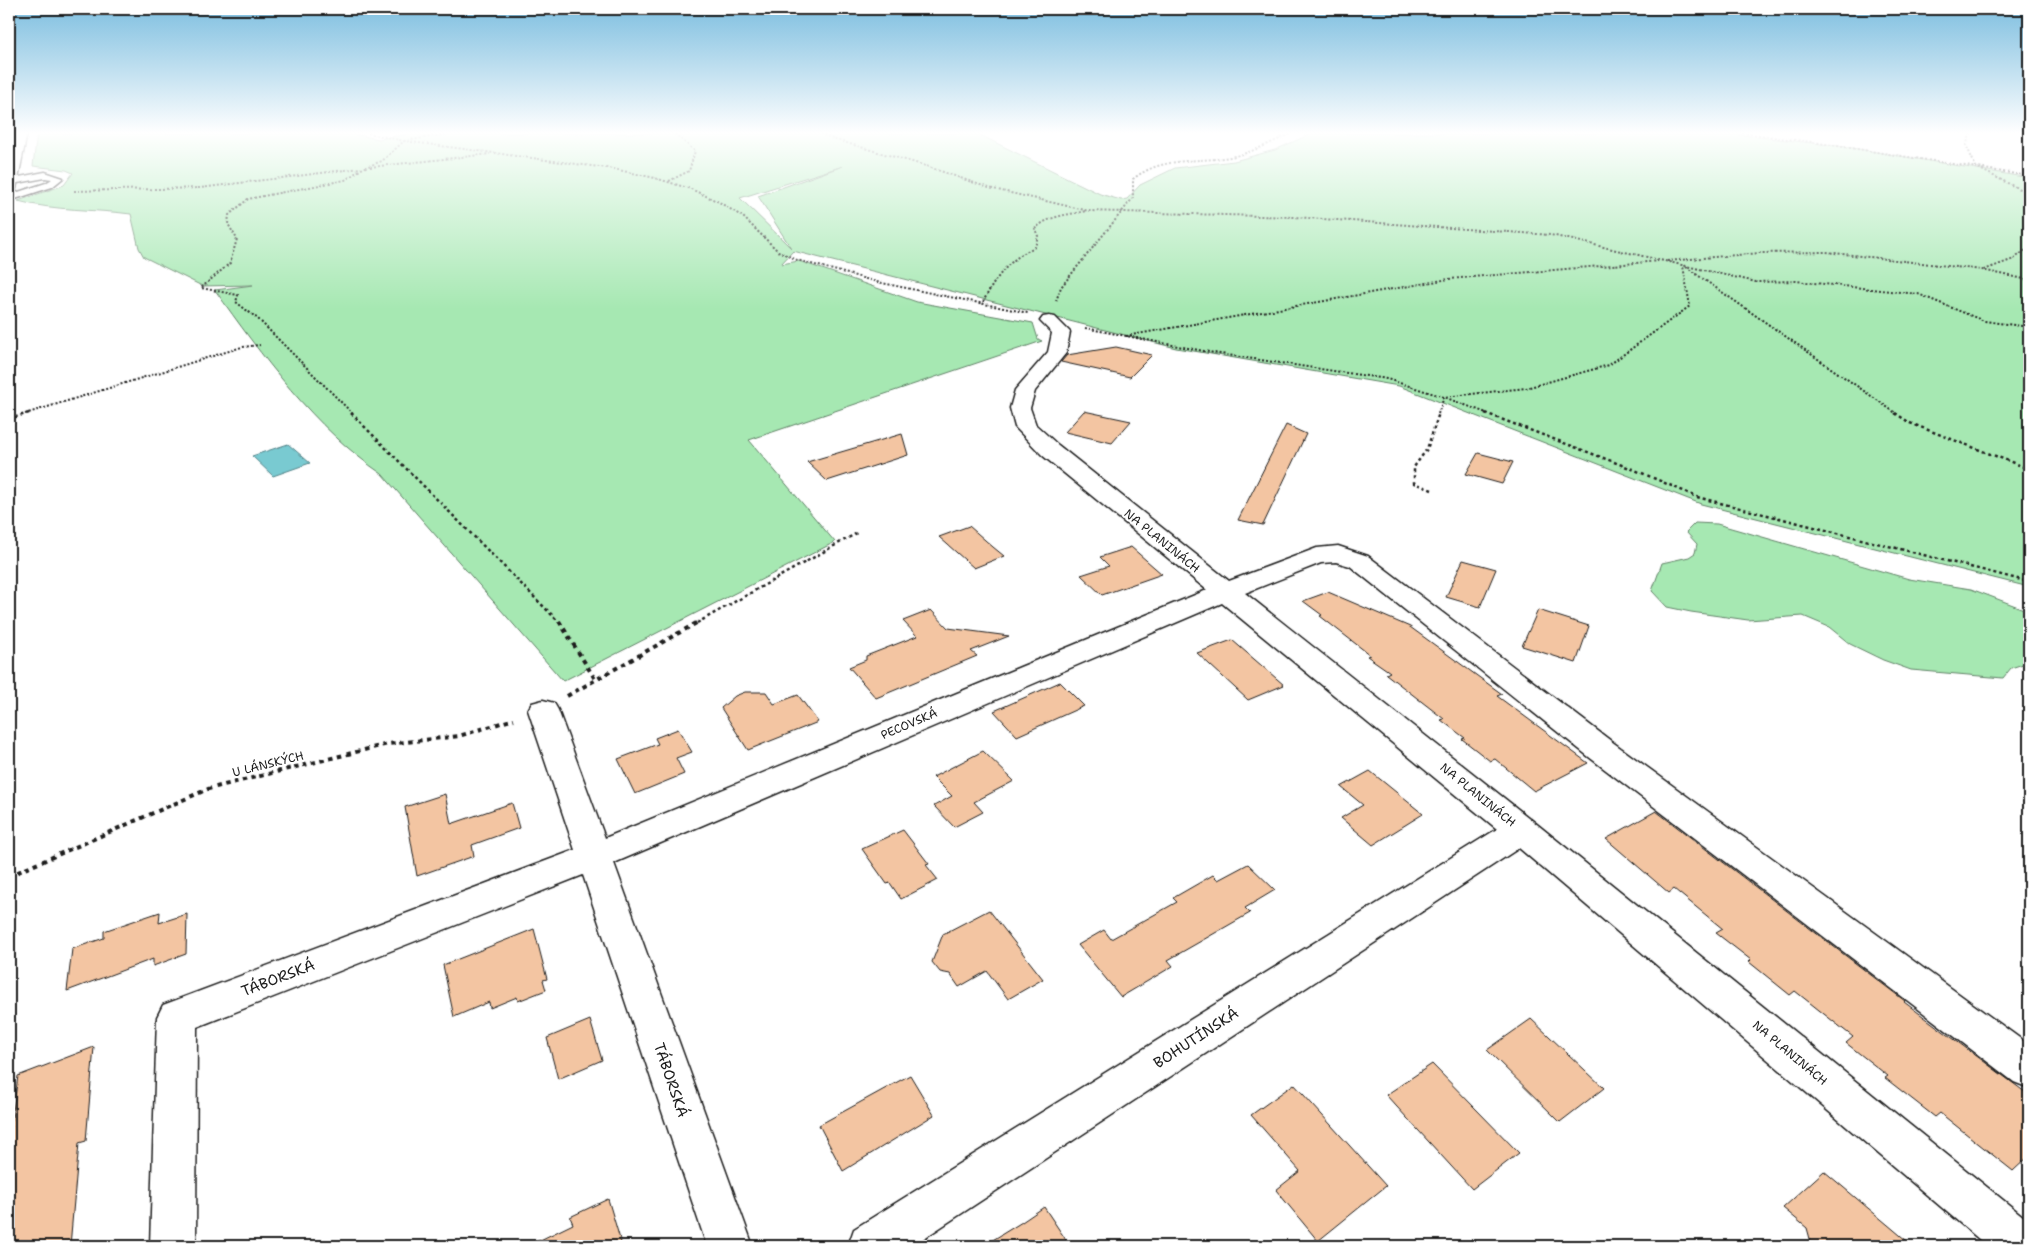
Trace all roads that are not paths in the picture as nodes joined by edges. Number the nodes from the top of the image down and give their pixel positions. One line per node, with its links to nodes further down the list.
1 (31, 192): 2 (lane)
2 (9, 198)
3 (1049, 321): 4 (street, NA PLANINÁCH)
4 (1225, 592): 6 (street, NA PLANINÁCH); 7 (street, PECOVSKÁ); 8 (street, PECOVSKÁ)
5 (543, 710): 7 (street, TÁBORSKÁ)
6 (1521, 830): 11 (street, BOHUTÍNSKÁ); 12 (street, NA PLANINÁCH)
7 (593, 857): 9 (street, TÁBORSKÁ); 10 (street, TÁBORSKÁ)
8 (2029, 1069)
9 (173, 1246)
10 (730, 1246)
11 (871, 1246)
12 (2023, 1246)

